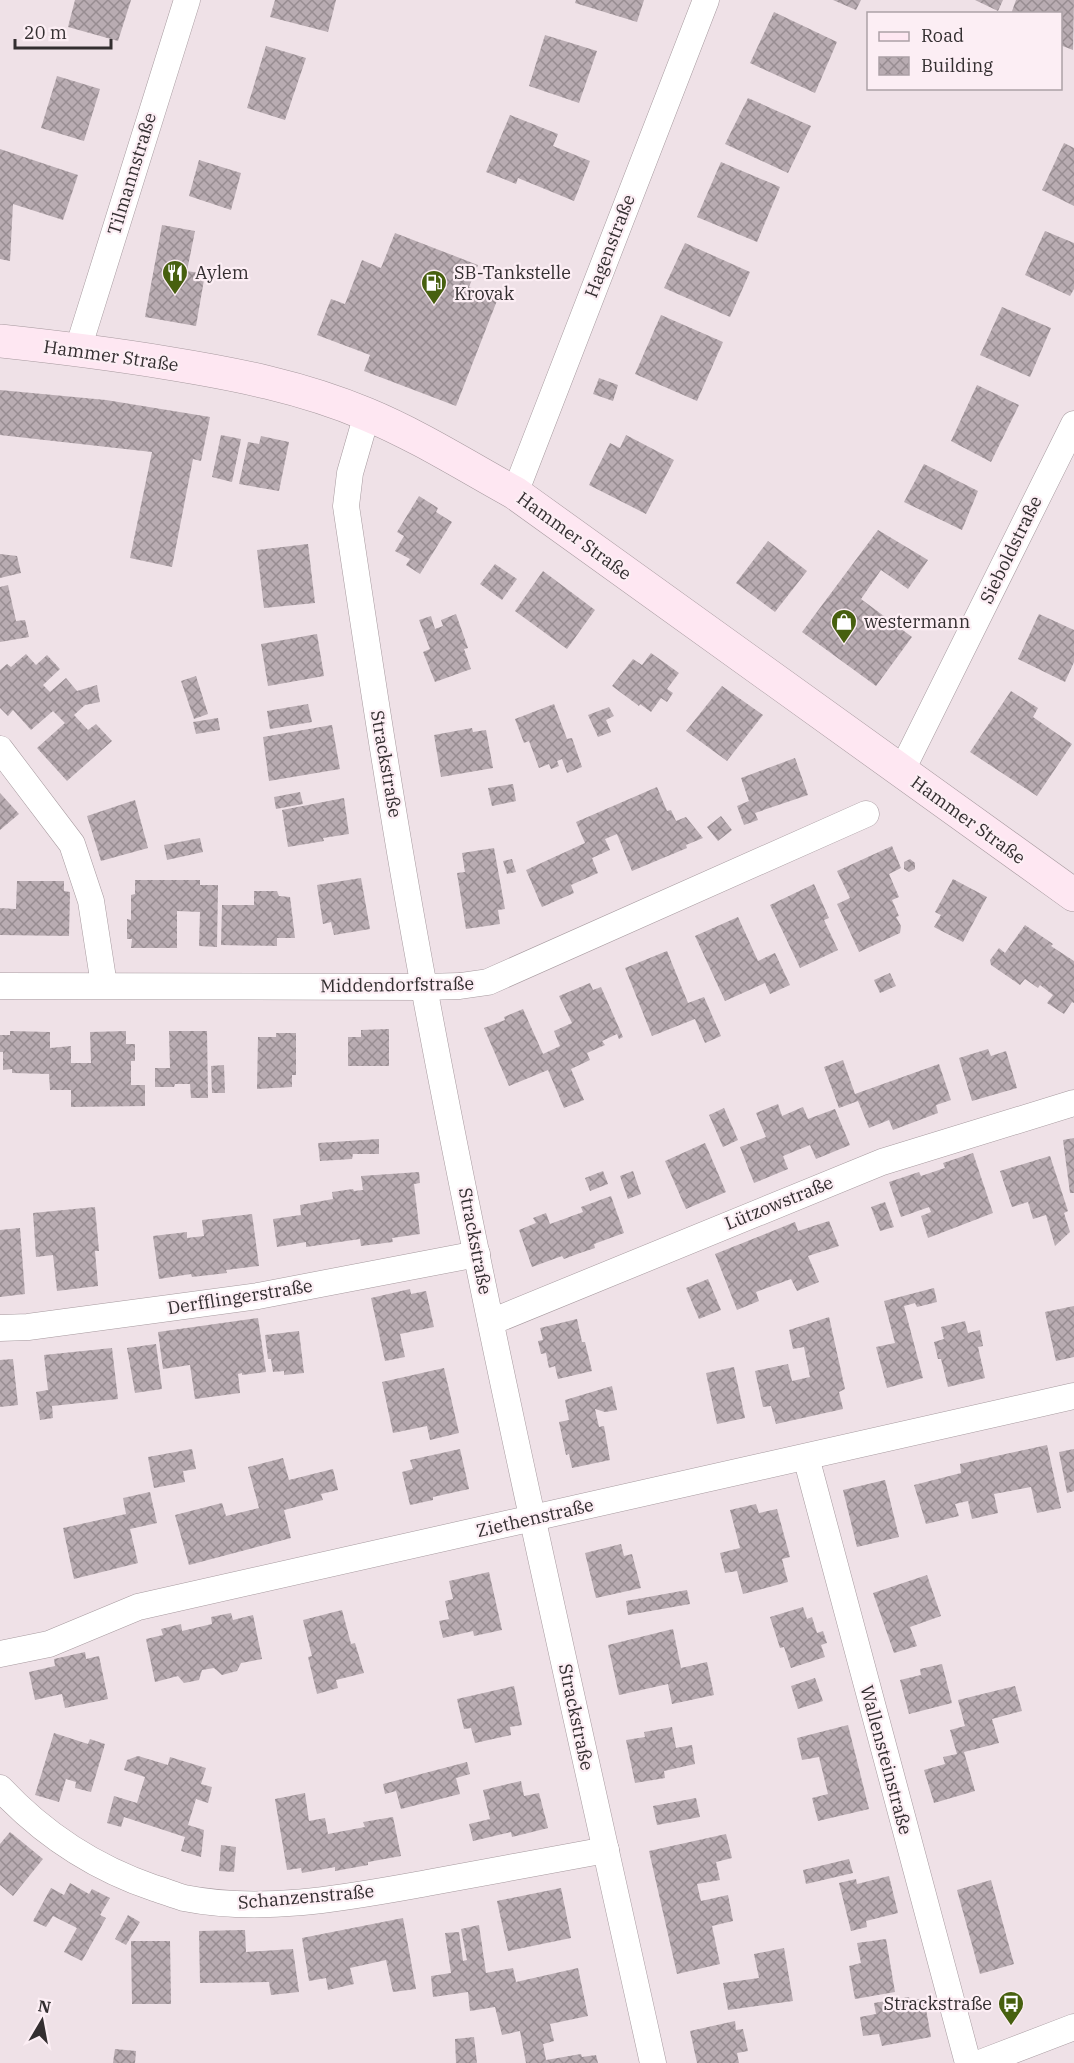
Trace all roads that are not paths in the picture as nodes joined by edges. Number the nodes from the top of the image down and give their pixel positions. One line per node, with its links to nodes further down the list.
1 (187, 0): 4 (street, Tilmannstraße)
2 (706, 0): 7 (street, Hagenstraße)
3 (0, 341): 4 (main road, Hammer Straße)
4 (78, 349): 5 (main road, Hammer Straße)
5 (367, 414): 7 (main road, Hammer Straße); 14 (street, Strackstraße)
6 (1074, 424): 9 (street, Sieboldstraße)
7 (515, 493): 9 (main road, Hammer Straße)
8 (0, 748): 12 (street)
9 (901, 772): 11 (main road, Hammer Straße)
10 (866, 814): 14 (street, Middendorfstraße)
11 (1074, 895)
12 (104, 985): 13 (street, Middendorfstraße); 14 (street, Middendorfstraße)
13 (0, 986)
14 (424, 987): 16 (street, Strackstraße)
15 (1074, 1102): 17 (street, Lützowstraße)
16 (477, 1254): 17 (street, Strackstraße); 18 (street, Derfflingerstraße)
17 (491, 1322): 21 (street, Strackstraße)
18 (0, 1328)
19 (1074, 1396): 20 (street, Ziethenstraße)
20 (806, 1457): 21 (street, Ziethenstraße); 27 (street, Wallensteinstraße)
21 (533, 1518): 22 (street, Ziethenstraße); 24 (street, Strackstraße)
22 (0, 1654)
23 (0, 1788): 24 (street, Schanzenstraße)
24 (606, 1850): 26 (street, Strackstraße)
25 (1074, 2027): 28 (street)
26 (653, 2063)
27 (968, 2063)
28 (980, 2063)

